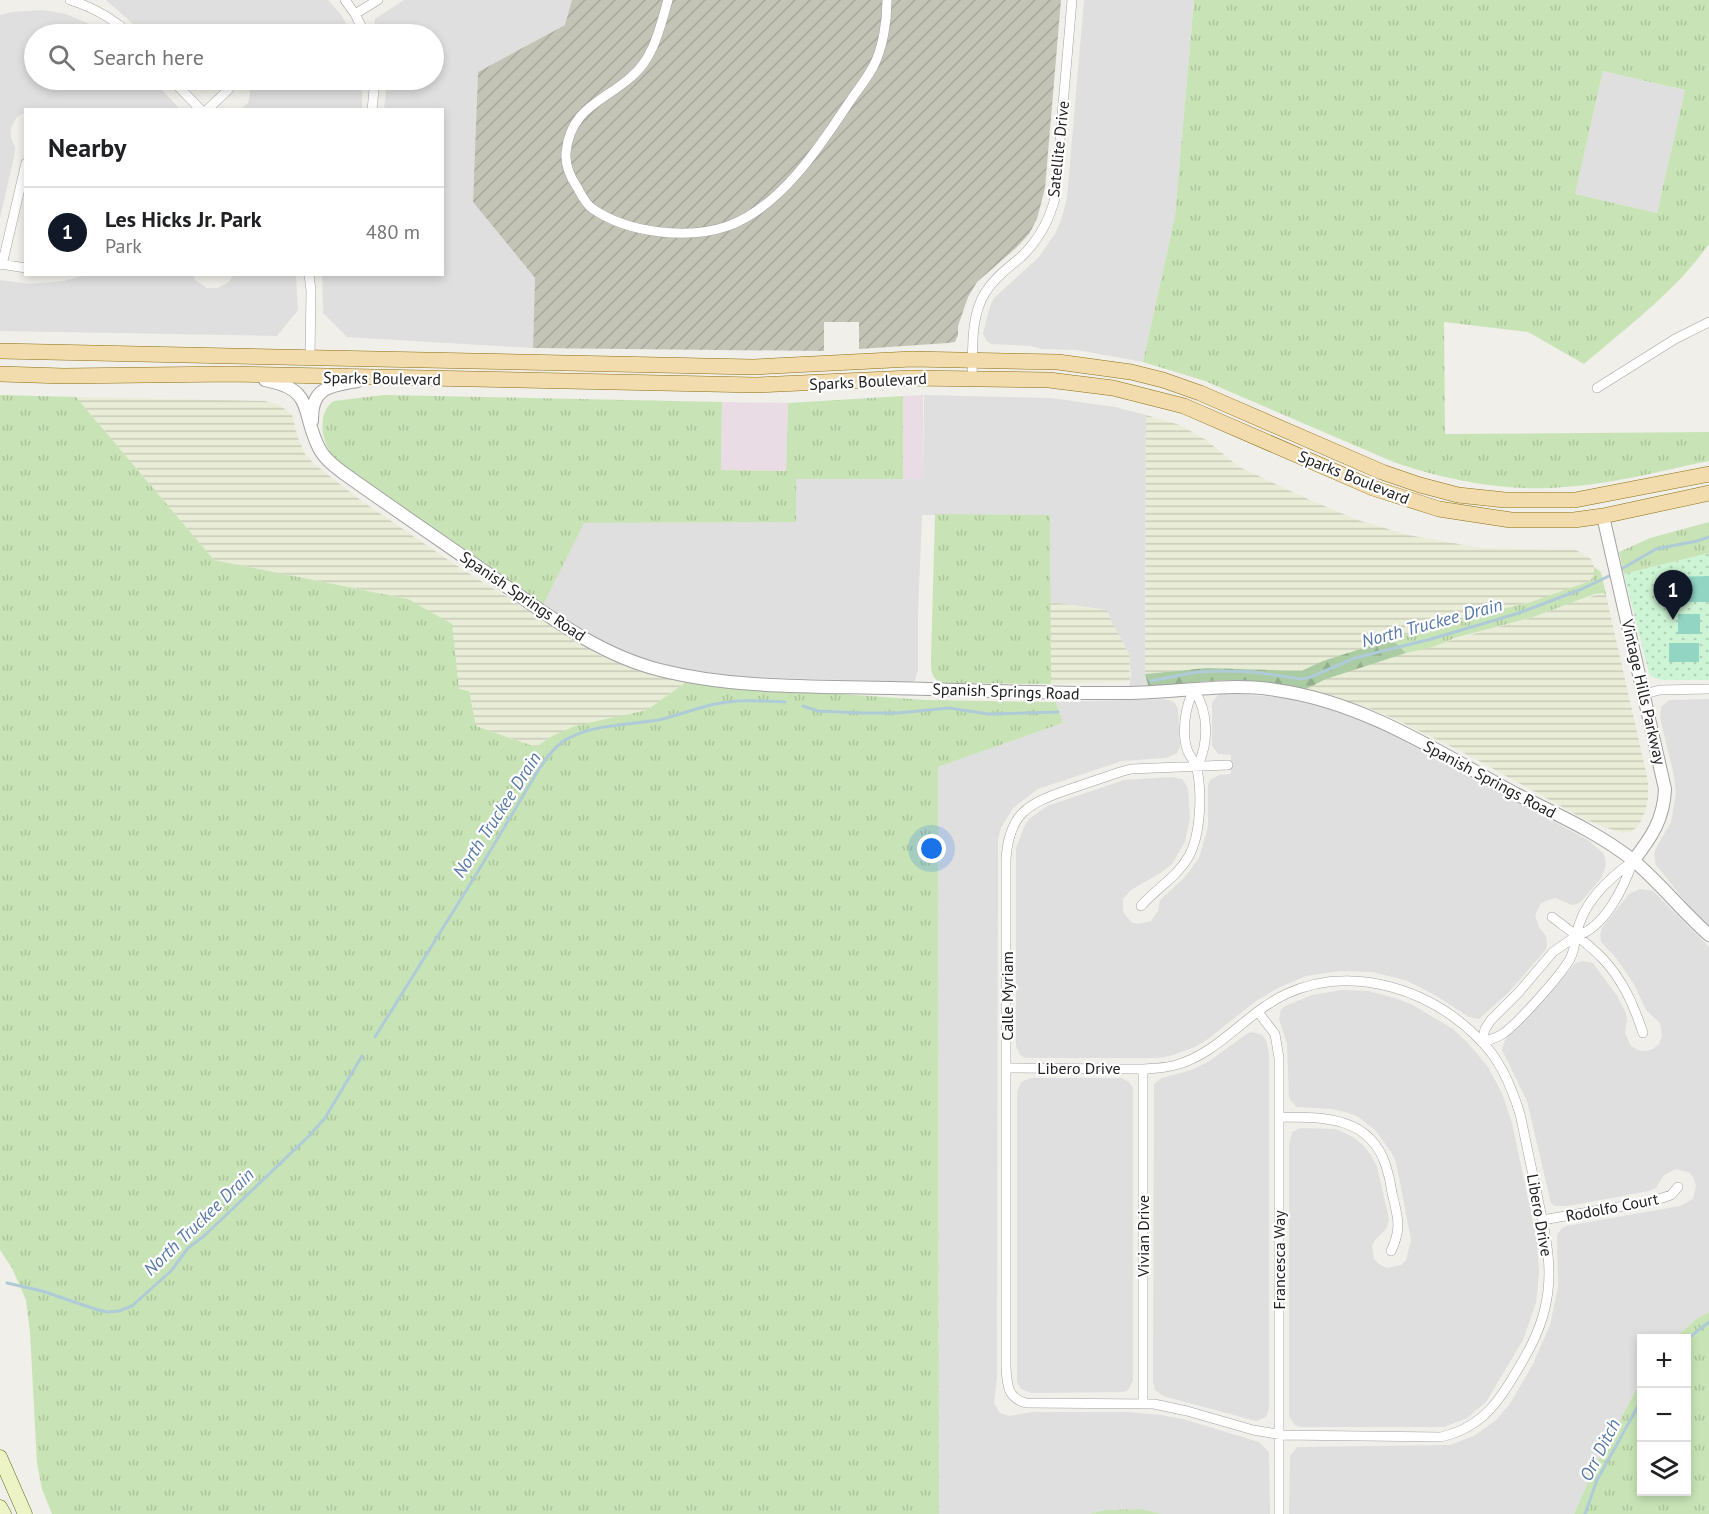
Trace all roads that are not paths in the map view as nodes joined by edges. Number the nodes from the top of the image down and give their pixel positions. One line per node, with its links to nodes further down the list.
1 (70, 0): 7 (street)
2 (345, 0): 8 (street)
3 (378, 0): 8 (street)
4 (668, 0): 5 (street)
5 (886, 0)
6 (1072, 0): 24 (street, Satellite Drive)
7 (87, 3): 9 (street)
8 (355, 14): 10 (street)
9 (117, 24)
10 (360, 24)
11 (182, 90): 14 (street)
12 (228, 90): 15 (street)
13 (374, 90): 16 (street)
14 (199, 108)
15 (209, 108)
16 (372, 108)
17 (24, 172): 18 (street)
18 (1, 264): 19 (street)
19 (24, 268)
20 (309, 276): 23 (street)
21 (1709, 322): 31 (street)
22 (0, 351): 23 (main road, Sparks Boulevard)
23 (310, 357): 24 (main road, Sparks Boulevard); 27 (main road); 30 (main road)
24 (973, 360): 29 (street, Satellite Drive); 36 (main road, Sparks Boulevard)
25 (0, 374): 27 (main road, Sparks Boulevard)
26 (237, 374): 27 (main road, Sparks Boulevard); 28 (main road, Sparks Boulevard); 32 (street, Spanish Springs Road)
27 (118, 375)
28 (377, 378): 30 (main road, Sparks Boulevard); 32 (street)
29 (972, 379): 30 (main road, Sparks Boulevard); 37 (main road, Sparks Boulevard)
30 (492, 380)
31 (1598, 388)
32 (313, 431): 39 (street, Spanish Springs Road)
33 (1709, 474): 36 (main road, Sparks Boulevard)
34 (1709, 482): 37 (main road)
35 (1709, 493): 37 (main road, Sparks Boulevard)
36 (1536, 501): 37 (main road)
37 (1603, 516): 40 (street, Vintage Hills Parkway)
38 (1709, 689): 40 (street)
39 (1194, 690): 42 (street); 42 (street); 43 (street, Spanish Springs Road)
40 (1644, 694): 43 (street, Vintage Hills Parkway)
41 (1228, 765): 42 (street, Calle Myriam)
42 (1197, 767): 44 (street); 51 (street, Calle Myriam)
43 (1633, 861): 46 (street, Spanish Springs Road); 47 (street, Vintage Hills Parkway); 47 (street, Vintage Hills Parkway)
44 (1141, 906)
45 (1552, 916): 47 (street)
46 (1709, 935)
47 (1576, 936): 49 (street); 50 (street, Vintage Hills Parkway); 50 (street, Vintage Hills Parkway)
48 (1258, 1012): 50 (street, Libero Drive); 52 (street, Libero Drive); 53 (street, Francesca Way)
49 (1643, 1033)
50 (1482, 1042): 55 (street, Libero Drive)
51 (1007, 1068): 52 (street, Libero Drive); 57 (street, Calle Myriam)
52 (1143, 1069): 58 (street, Vivian Drive)
53 (1279, 1117): 56 (street); 59 (street, Francesca Way)
54 (1678, 1187): 55 (street, Rodolfo Court)
55 (1542, 1220): 59 (street, Libero Drive)
56 (1391, 1251)
57 (1013, 1397): 58 (street, Libero Drive)
58 (1143, 1403): 59 (street, Libero Drive)
59 (1279, 1435): 64 (street, Francesca Way)
60 (0, 1457): 63 (main road)
61 (0, 1507): 62 (main road)
62 (3, 1514)
63 (25, 1514)
64 (1279, 1514)

